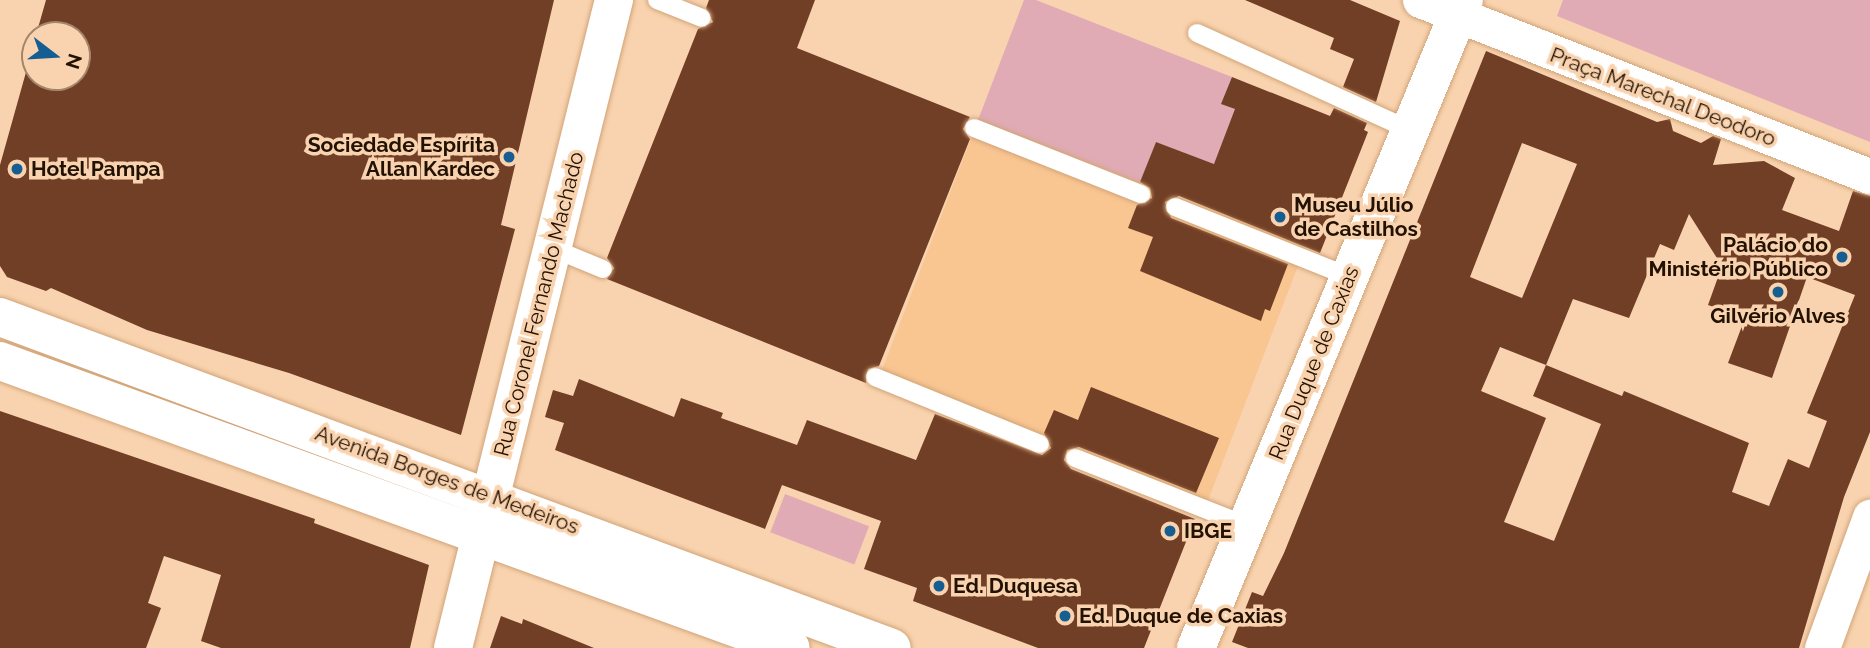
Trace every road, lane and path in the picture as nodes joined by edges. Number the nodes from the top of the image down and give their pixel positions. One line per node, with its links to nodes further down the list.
1 (614, 0): 12 (main road, Rua Coronel Fernando Machado)
2 (657, 0): 5 (lane)
3 (1420, 0): 4 (street, Praça Marechal Deodoro)
4 (1460, 8): 8 (main road, Rua Duque de Caxias); 9 (street, Praça Marechal Deodoro)
5 (702, 18)
6 (1197, 33): 8 (lane)
7 (974, 128): 10 (lane)
8 (1410, 130): 14 (main road, Rua Duque de Caxias)
9 (1870, 176)
10 (1141, 194)
11 (1175, 207): 14 (lane)
12 (552, 248): 13 (lane); 20 (main road, Rua Coronel Fernando Machado)
13 (603, 269)
14 (1350, 277): 22 (main road, Rua Duque de Caxias)
15 (0, 317): 20 (main road, Avenida Borges de Medeiros)
16 (0, 361): 23 (main road, Avenida Borges de Medeiros)
17 (875, 377): 18 (lane)
18 (1040, 444)
19 (1074, 458): 22 (lane)
20 (491, 496): 23 (main road, Rua Coronel Fernando Machado); 26 (main road, Avenida Borges de Medeiros)
21 (1870, 517): 28 (street)
22 (1248, 526): 27 (main road, Rua Duque de Caxias)
23 (481, 535): 24 (main road, Rua Coronel Fernando Machado); 25 (main road, Avenida Borges de Medeiros)
24 (453, 648)
25 (791, 648)
26 (892, 648)
27 (1196, 648)
28 (1822, 648)

